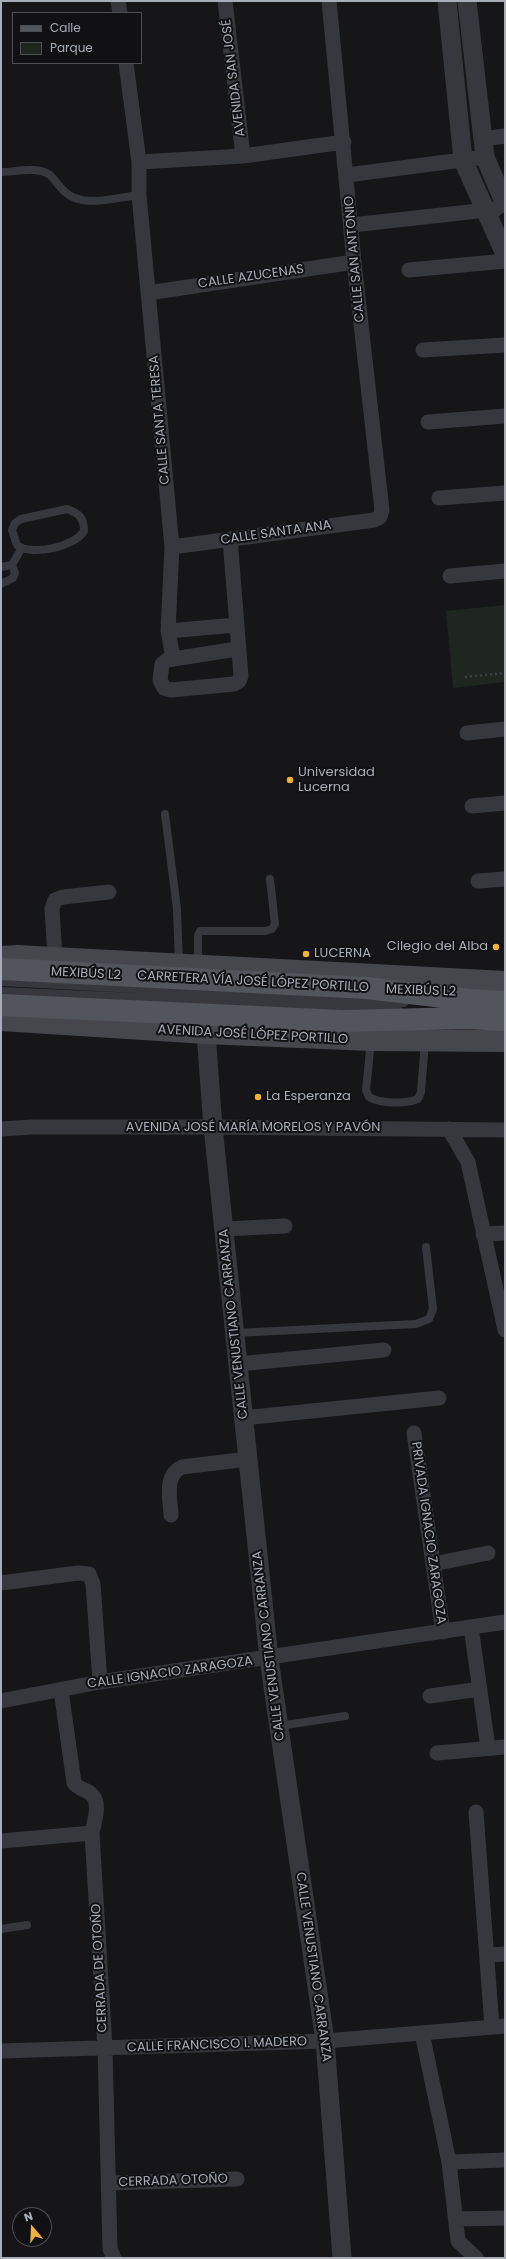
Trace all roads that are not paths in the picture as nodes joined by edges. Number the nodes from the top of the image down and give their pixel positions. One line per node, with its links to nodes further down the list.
1 (118, 1): 6 (street)
2 (225, 1): 11 (street, AVENIDA SAN JOSÉ)
3 (329, 1): 9 (street, CALLE SAN ANTONIO)
4 (447, 1): 12 (street)
5 (467, 1): 10 (street)
6 (120, 12)
7 (126, 64): 13 (street)
8 (505, 136): 10 (street)
9 (344, 142): 11 (street); 15 (street, CALLE SAN ANTONIO)
10 (483, 148): 12 (street); 17 (street)
11 (243, 156): 13 (street)
12 (463, 160): 15 (street); 19 (street)
13 (138, 162): 16 (street, CALLE SANTA TERESA)
14 (1, 172): 16 (lane)
15 (347, 175): 20 (street, CALLE SAN ANTONIO)
16 (139, 195): 25 (street, CALLE SANTA TERESA)
17 (505, 204)
18 (505, 208): 19 (street)
19 (484, 210): 20 (street); 21 (street)
20 (352, 225): 23 (street, CALLE SAN ANTONIO)
21 (505, 254)
22 (505, 261): 24 (street)
23 (354, 262): 25 (street, CALLE AZUCENAS); 32 (street, CALLE SAN ANTONIO)
24 (409, 270)
25 (148, 293): 34 (street, CALLE SANTA TERESA)
26 (505, 345): 27 (street)
27 (423, 350)
28 (505, 416): 29 (street)
29 (428, 422)
30 (505, 493): 31 (street)
31 (439, 498)
32 (380, 517): 33 (street, CALLE SANTA ANA)
33 (230, 539): 34 (street, CALLE SANTA ANA); 41 (street)
34 (172, 547): 42 (street, CALLE SANTA TERESA)
35 (21, 549): 35 (lane); 36 (lane)
36 (12, 565): 37 (lane); 40 (lane)
37 (1, 567)
38 (505, 571): 39 (street)
39 (450, 576)
40 (1, 584)
41 (236, 625): 42 (street); 43 (street)
42 (168, 632): 44 (street, CALLE SANTA TERESA)
43 (237, 649): 44 (street); 44 (street)
44 (173, 658)
45 (505, 729): 46 (street)
46 (467, 733)
47 (505, 803): 48 (street)
48 (472, 806)
49 (165, 814): 56 (lane)
50 (270, 879): 56 (lane)
51 (505, 879): 52 (street)
52 (478, 882)
53 (109, 892): 55 (street)
54 (1, 957): 55 (main road)
55 (55, 958): 56 (main road)
56 (189, 965): 59 (main road)
57 (1, 968): 61 (main road, CARRETERA VÍA JOSÉ LÓPEZ PORTILLO)
58 (1, 982): 65 (lane, MEXIBÚS L2)
59 (505, 982)
60 (1, 991): 65 (lane, MEXIBÚS L2)
61 (505, 1002)
62 (427, 1004): 64 (lane, MEXIBÚS L2)
63 (1, 1005): 68 (main road)
64 (505, 1007)
65 (412, 1008): 66 (lane, MEXIBÚS L2)
66 (505, 1016)
67 (1, 1020): 69 (main road, AVENIDA JOSÉ LÓPEZ PORTILLO)
68 (505, 1020)
69 (206, 1033): 70 (main road, AVENIDA JOSÉ LÓPEZ PORTILLO); 73 (street, CALLE VENUSTIANO CARRANZA)
70 (371, 1040): 71 (main road, AVENIDA JOSÉ LÓPEZ PORTILLO); 71 (lane)
71 (425, 1040): 72 (main road, AVENIDA JOSÉ LÓPEZ PORTILLO)
72 (505, 1041)
73 (213, 1127): 74 (street, AVENIDA JOSÉ MARÍA MORELOS Y PAVÓN); 75 (street, AVENIDA JOSÉ MARÍA MORELOS Y PAVÓN); 78 (street, CALLE VENUSTIANO CARRANZA)
74 (1, 1129)
75 (449, 1129): 76 (street, AVENIDA JOSÉ MARÍA MORELOS Y PAVÓN); 80 (street)
76 (505, 1130)
77 (284, 1226): 78 (street)
78 (224, 1229): 83 (street, CALLE VENUSTIANO CARRANZA)
79 (505, 1233): 80 (street)
80 (484, 1234): 82 (street)
81 (426, 1247): 83 (lane)
82 (505, 1330)
83 (235, 1334): 85 (street, CALLE VENUSTIANO CARRANZA)
84 (384, 1350): 85 (street)
85 (238, 1364): 87 (street, CALLE VENUSTIANO CARRANZA)
86 (439, 1398): 87 (street)
87 (244, 1418): 89 (street, CALLE VENUSTIANO CARRANZA)
88 (414, 1433): 92 (street, PRIVADA IGNACIO ZARAGOZA)
89 (248, 1460): 90 (street); 97 (street, CALLE VENUSTIANO CARRANZA)
90 (171, 1515)
91 (488, 1553): 92 (street)
92 (433, 1564): 96 (street, PRIVADA IGNACIO ZARAGOZA)
93 (1, 1583): 98 (street)
94 (505, 1622): 95 (street, CALLE IGNACIO ZARAGOZA)
95 (471, 1627): 96 (street, CALLE IGNACIO ZARAGOZA); 99 (street)
96 (443, 1632): 97 (street, CALLE IGNACIO ZARAGOZA)
97 (269, 1658): 98 (street, CALLE IGNACIO ZARAGOZA); 104 (street, CALLE VENUSTIANO CARRANZA)
98 (100, 1682): 100 (street, CALLE IGNACIO ZARAGOZA)
99 (480, 1689): 101 (street); 106 (street)
100 (61, 1690): 102 (street, CALLE IGNACIO ZARAGOZA); 109 (street, CERRADA DE OTOÑO)
101 (430, 1696)
102 (1, 1701)
103 (345, 1716): 104 (lane)
104 (279, 1726): 117 (street, CALLE VENUSTIANO CARRANZA)
105 (505, 1746): 106 (street)
106 (488, 1748): 107 (street)
107 (437, 1753)
108 (476, 1812): 114 (street)
109 (92, 1833): 110 (street); 118 (street, CERRADA DE OTOÑO)
110 (1, 1841)
111 (27, 1925): 112 (lane)
112 (1, 1929)
113 (505, 1954): 114 (street)
114 (487, 1956): 115 (street)
115 (499, 2026): 116 (street, CALLE FRANCISCO I. MADERO)
116 (422, 2033): 117 (street, CALLE FRANCISCO I. MADERO); 121 (street)
117 (325, 2042): 118 (street, CALLE FRANCISCO I. MADERO); 127 (street, CALLE VENUSTIANO CARRANZA)
118 (105, 2048): 119 (street, CALLE FRANCISCO I. MADERO); 123 (street, CERRADA DE OTOÑO)
119 (1, 2051)
120 (505, 2160): 121 (street)
121 (449, 2162): 125 (street)
122 (236, 2179): 123 (street, CERRADA OTOÑO)
123 (110, 2183): 126 (street, CERRADA DE OTOÑO)
124 (505, 2218): 125 (street)
125 (456, 2219): 128 (street)
126 (114, 2258)
127 (342, 2258)
128 (476, 2258)

